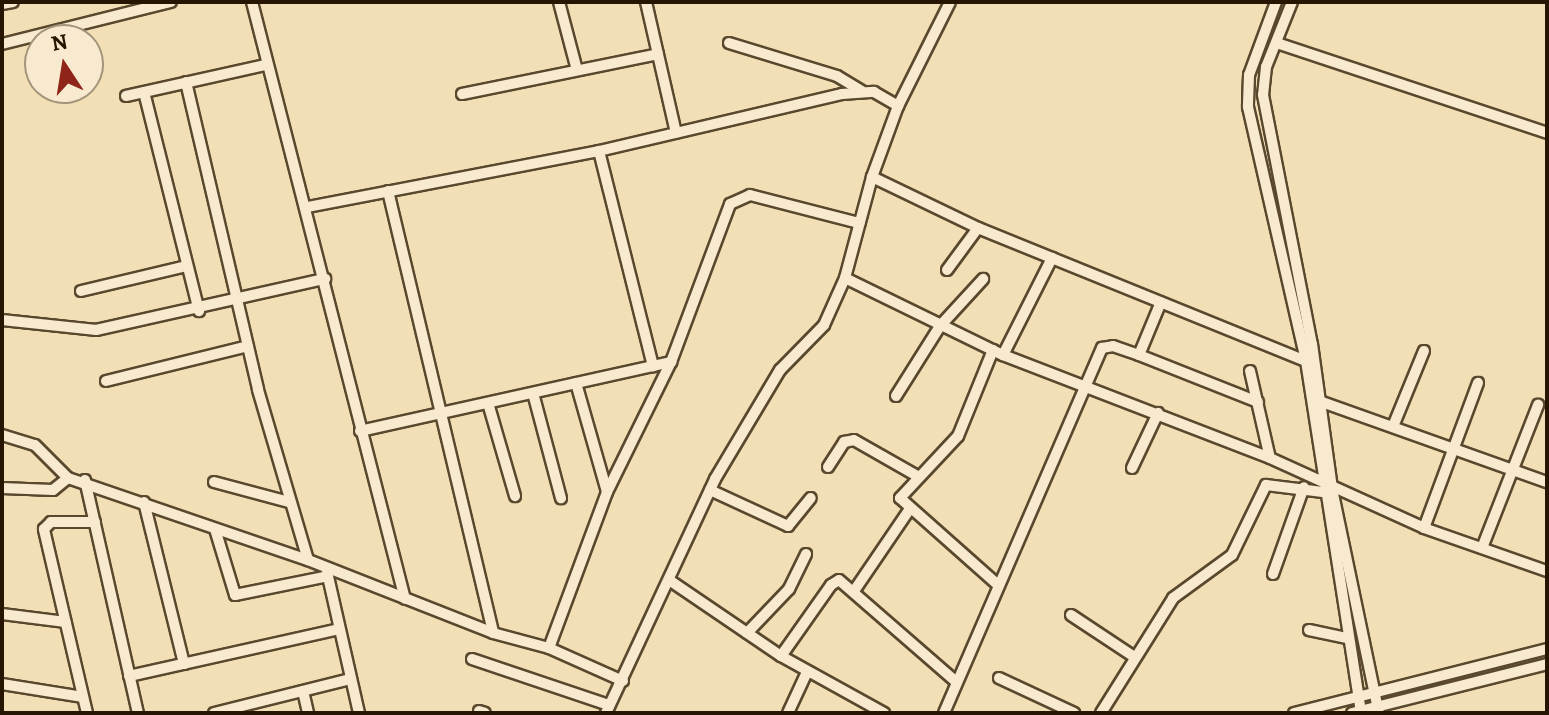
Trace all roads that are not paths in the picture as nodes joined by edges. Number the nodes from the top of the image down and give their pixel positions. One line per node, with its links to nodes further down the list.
1 (13, 2): 9 (street)
2 (171, 2): 12 (street)
3 (252, 2): 14 (street)
4 (559, 2): 15 (street)
5 (646, 2): 13 (street)
6 (950, 2): 22 (street)
7 (1276, 2): 23 (street)
8 (1292, 2): 11 (street)
9 (2, 4)
10 (729, 43): 17 (street)
11 (1277, 43): 21 (street); 25 (street)
12 (2, 44)
13 (658, 54): 15 (street); 24 (street)
14 (265, 65): 16 (street); 29 (street)
15 (577, 70): 19 (street)
16 (186, 82): 18 (street); 39 (street)
17 (862, 91): 22 (street); 24 (street)
18 (144, 92): 20 (street); 33 (street)
19 (462, 94)
20 (126, 96)
21 (1264, 105): 23 (street); 49 (street)
22 (898, 106): 27 (street)
23 (1248, 107): 49 (street)
24 (676, 133): 26 (street)
25 (1547, 133)
26 (599, 151): 28 (street); 50 (street)
27 (872, 177): 30 (street); 31 (street)
28 (388, 191): 29 (street); 62 (street)
29 (308, 207): 36 (street)
30 (859, 223): 35 (street); 48 (street)
31 (978, 228): 32 (street); 34 (street)
32 (1052, 258): 40 (street); 46 (street)
33 (187, 266): 38 (street); 41 (street)
34 (947, 270)
35 (845, 278): 43 (street); 80 (street)
36 (325, 279): 39 (street); 65 (street)
37 (983, 279): 43 (street)
38 (81, 291)
39 (237, 301): 41 (street); 44 (street)
40 (1161, 302): 47 (street); 49 (street)
41 (199, 311): 42 (street)
42 (2, 320)
43 (940, 326): 46 (street); 57 (street)
44 (248, 346): 52 (street); 86 (street)
45 (1424, 351): 64 (street)
46 (998, 353): 55 (street); 72 (street)
47 (1139, 355): 55 (street); 58 (street)
48 (671, 362): 50 (street); 81 (street)
49 (1310, 363): 59 (street); 79 (street)
50 (653, 366): 53 (street)
51 (1250, 371): 58 (street)
52 (106, 381)
53 (576, 383): 56 (street); 81 (street)
54 (1478, 383): 67 (street)
55 (1085, 384): 63 (street); 98 (street)
56 (533, 393): 60 (street); 83 (street)
57 (896, 396)
58 (1258, 402): 68 (street)
59 (1322, 402): 64 (street); 79 (street)
60 (488, 403): 62 (street); 82 (street)
61 (1538, 405): 71 (street)
62 (440, 413): 65 (street); 106 (street)
63 (1158, 413): 68 (street); 70 (street)
64 (1394, 424): 67 (street)
65 (360, 431): 100 (street)
66 (2, 435): 73 (street)
67 (1456, 446): 71 (street); 89 (street)
68 (1270, 458): 79 (street)
69 (828, 467): 72 (street)
70 (1132, 468)
71 (1515, 469): 76 (street); 91 (street)
72 (919, 477): 87 (street)
73 (68, 478): 74 (street); 78 (street)
74 (85, 480): 85 (street); 88 (street)
75 (214, 482): 86 (street)
76 (1547, 482)
77 (1304, 487): 79 (street); 96 (street); 112 (street)
78 (2, 488)
79 (1326, 488): 89 (street); 108 (street); 123 (street)
80 (710, 490): 84 (street); 97 (street)
81 (607, 492): 109 (street)
82 (515, 496)
83 (561, 498)
84 (811, 498)
85 (144, 502): 90 (street); 114 (street)
86 (289, 502): 93 (street)
87 (909, 510): 98 (street); 99 (street)
88 (95, 522): 103 (street); 117 (street)
89 (1424, 528): 91 (street)
90 (215, 529): 93 (street); 95 (street)
91 (1482, 548): 94 (street)
92 (806, 554): 107 (street)
93 (308, 560): 95 (street)
94 (1546, 570)
95 (327, 574): 100 (street); 104 (street)
96 (1273, 574)
97 (669, 580): 107 (street); 120 (street)
98 (997, 584): 121 (street)
99 (854, 591): 111 (street); 121 (street)
100 (405, 599): 106 (street)
101 (2, 614): 103 (street)
102 (1071, 615): 112 (street)
103 (65, 622): 126 (street)
104 (339, 629): 114 (street); 119 (street)
105 (1309, 630): 108 (street)
106 (493, 633): 109 (street)
107 (747, 633): 111 (street)
108 (1347, 638): 125 (street)
109 (549, 648): 120 (street)
110 (1547, 649): 123 (street)
111 (781, 656): 116 (street)
112 (1133, 656): 139 (street)
113 (472, 659): 127 (street)
114 (184, 664): 117 (street)
115 (1547, 664): 128 (street)
116 (807, 672): 135 (street); 136 (street)
117 (129, 676): 131 (street)
118 (999, 678): 138 (street)
119 (350, 679): 124 (street); 134 (street)
120 (623, 681): 127 (street)
121 (955, 681): 137 (street)
122 (2, 684): 126 (street)
123 (1374, 690): 125 (street); 128 (street)
124 (303, 691): 132 (street); 133 (street)
125 (1358, 695): 129 (street); 140 (street)
126 (83, 697): 130 (street)
127 (608, 709)
128 (1378, 710): 129 (street)
129 (1358, 712)
130 (87, 713)
131 (138, 713)
132 (214, 713)
133 (308, 713)
134 (359, 713)
135 (788, 713)
136 (884, 713)
137 (944, 713)
138 (1074, 713)
139 (1101, 713)
140 (1294, 713)

